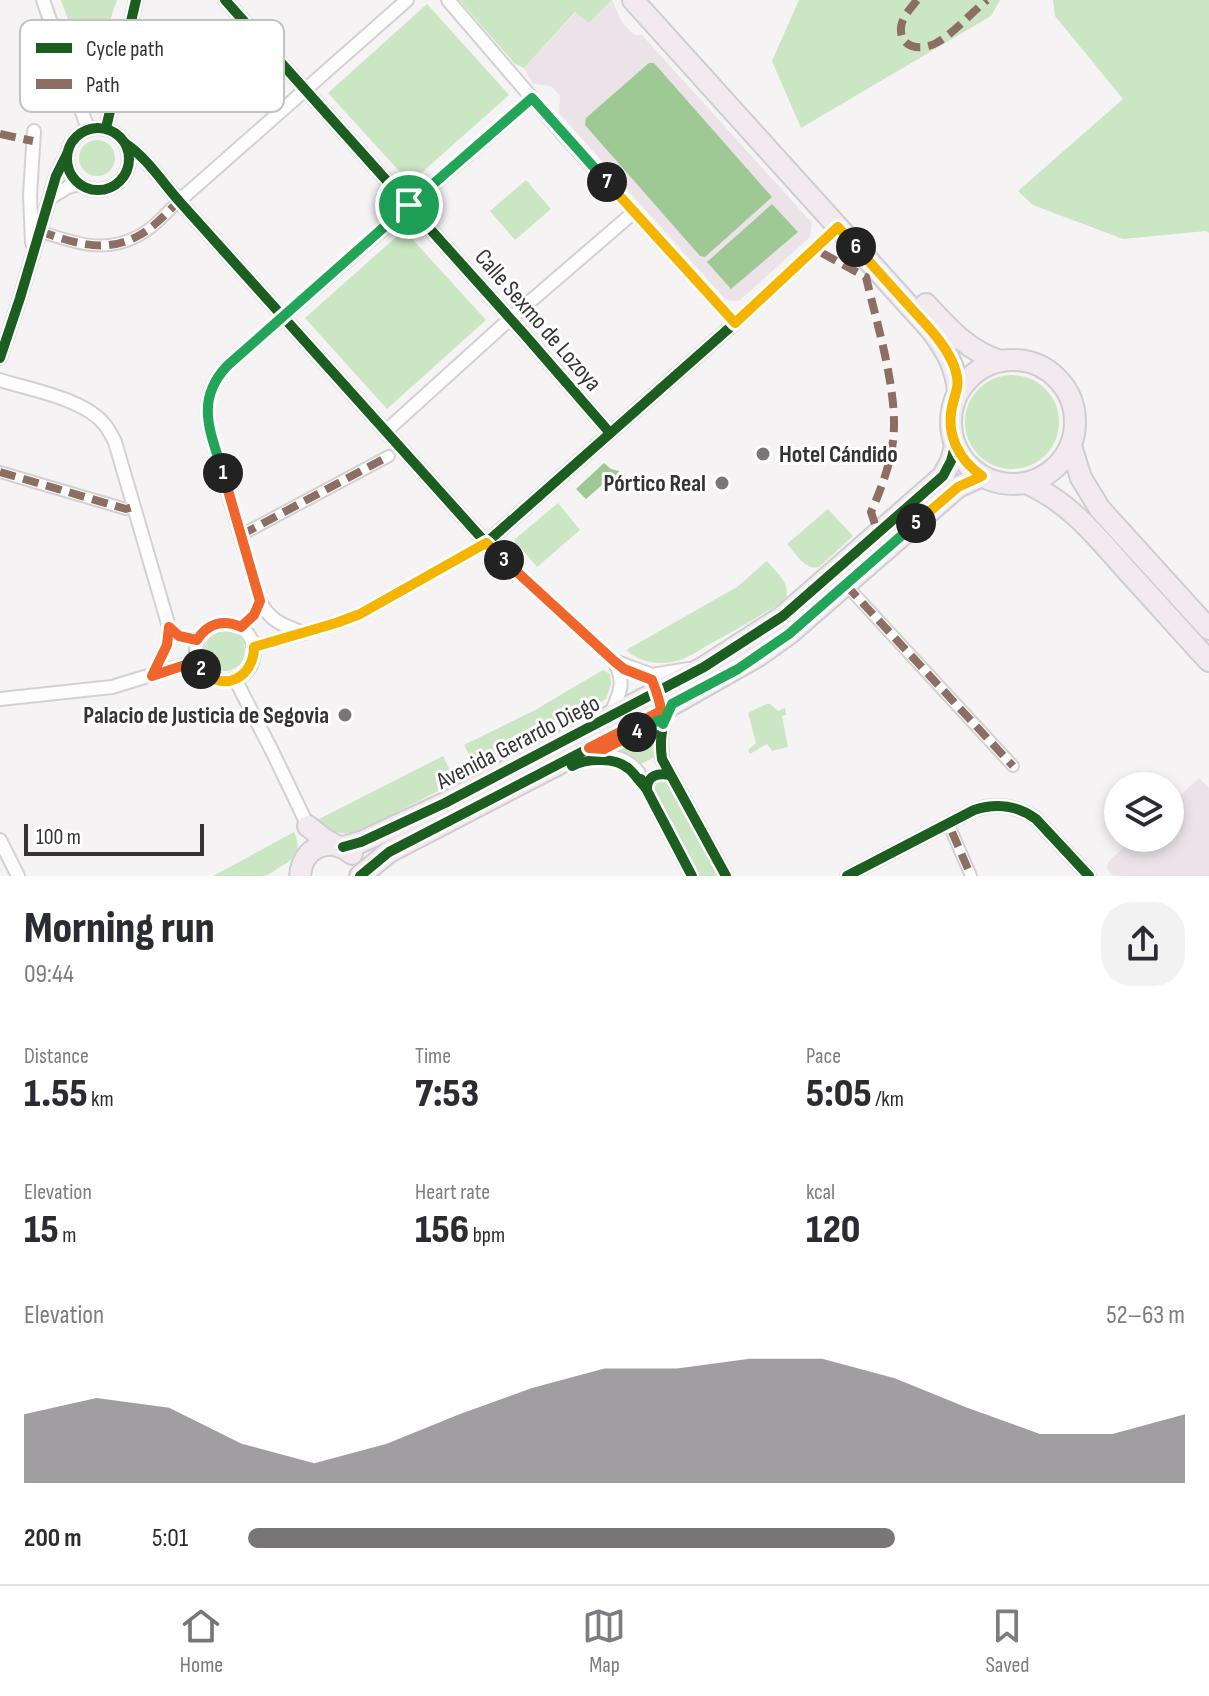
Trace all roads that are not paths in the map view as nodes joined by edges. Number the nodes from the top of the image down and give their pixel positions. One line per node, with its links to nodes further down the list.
1 (43, 0): 8 (street)
2 (136, 0): 9 (street)
3 (225, 0): 10 (street, Calle Sexmo de Lozoya)
4 (407, 0): 12 (street)
5 (448, 0): 13 (street)
6 (633, 0): 30 (main road)
7 (652, 0): 37 (main road)
8 (50, 20)
9 (131, 20)
10 (243, 20)
11 (284, 66): 12 (street, Calle Sexmo de Lozoya)
12 (306, 90): 14 (street); 28 (street, Calle Sexmo de Lozoya)
13 (532, 98): 28 (street); 29 (street)
14 (284, 109)
15 (82, 112): 19 (street)
16 (110, 112): 18 (street)
17 (281, 112): 27 (street)
18 (106, 128): 19 (street); 21 (street)
19 (88, 129): 22 (street)
20 (34, 131): 32 (street)
21 (126, 144): 23 (street); 24 (street)
22 (67, 154): 25 (street); 26 (street)
23 (127, 173): 24 (street); 25 (street)
24 (160, 180): 27 (street)
25 (79, 184): 26 (street)
26 (50, 198): 31 (street)
27 (179, 201): 31 (street); 33 (street)
28 (409, 205): 33 (street); 34 (street, Calle Sexmo de Lozoya)
29 (634, 212): 34 (street); 35 (street)
30 (838, 227): 35 (street); 39 (main road)
31 (39, 231): 32 (street)
32 (33, 250): 36 (street)
33 (282, 316): 40 (street); 49 (street)
34 (511, 318): 40 (street); 41 (street, Calle Sexmo de Lozoya)
35 (735, 323): 41 (street)
36 (0, 358)
37 (1001, 361): 39 (main road); 43 (main road)
38 (0, 380): 48 (street)
39 (958, 392): 42 (main road)
40 (386, 431): 50 (street)
41 (610, 433): 50 (street)
42 (955, 446): 46 (main road); 62 (main road, Avenida Gerardo Diego)
43 (1071, 446): 47 (main road); 55 (main road)
44 (389, 456): 49 (street)
45 (0, 472): 48 (street)
46 (982, 476): 47 (main road); 51 (main road, Avenida Gerardo Diego)
47 (1026, 483): 61 (main road)
48 (133, 507): 53 (street)
49 (241, 535): 52 (street)
50 (486, 543): 56 (street); 60 (street)
51 (846, 585): 66 (main road, Avenida Gerardo Diego); 69 (street)
52 (260, 601): 54 (street); 56 (street)
53 (169, 627): 57 (street); 63 (street)
54 (241, 627): 57 (street); 58 (street)
55 (1209, 629)
56 (304, 633): 58 (street)
57 (197, 640): 59 (street)
58 (254, 647): 64 (street)
59 (197, 661): 63 (street); 64 (street)
60 (614, 661): 62 (street); 67 (street)
61 (1209, 661)
62 (704, 667): 67 (main road, Avenida Gerardo Diego)
63 (152, 676): 65 (street)
64 (235, 679): 72 (street)
65 (0, 699)
66 (672, 704): 68 (main road, Avenida Gerardo Diego); 70 (street)
67 (609, 718): 75 (main road, Avenida Gerardo Diego)
68 (579, 754): 71 (street); 79 (main road, Avenida Gerardo Diego)
69 (1013, 766)
70 (670, 775): 71 (street); 81 (street)
71 (647, 789): 80 (street)
72 (308, 826): 75 (main road); 76 (main road)
73 (952, 832): 83 (street)
74 (0, 840): 78 (street)
75 (339, 846): 76 (main road, Avenida Gerardo Diego); 79 (main road)
76 (301, 870)
77 (865, 872): 82 (street); 84 (street)
78 (18, 876)
79 (360, 876)
80 (692, 876)
81 (726, 876)
82 (847, 876)
83 (971, 876)
84 (1089, 876)

